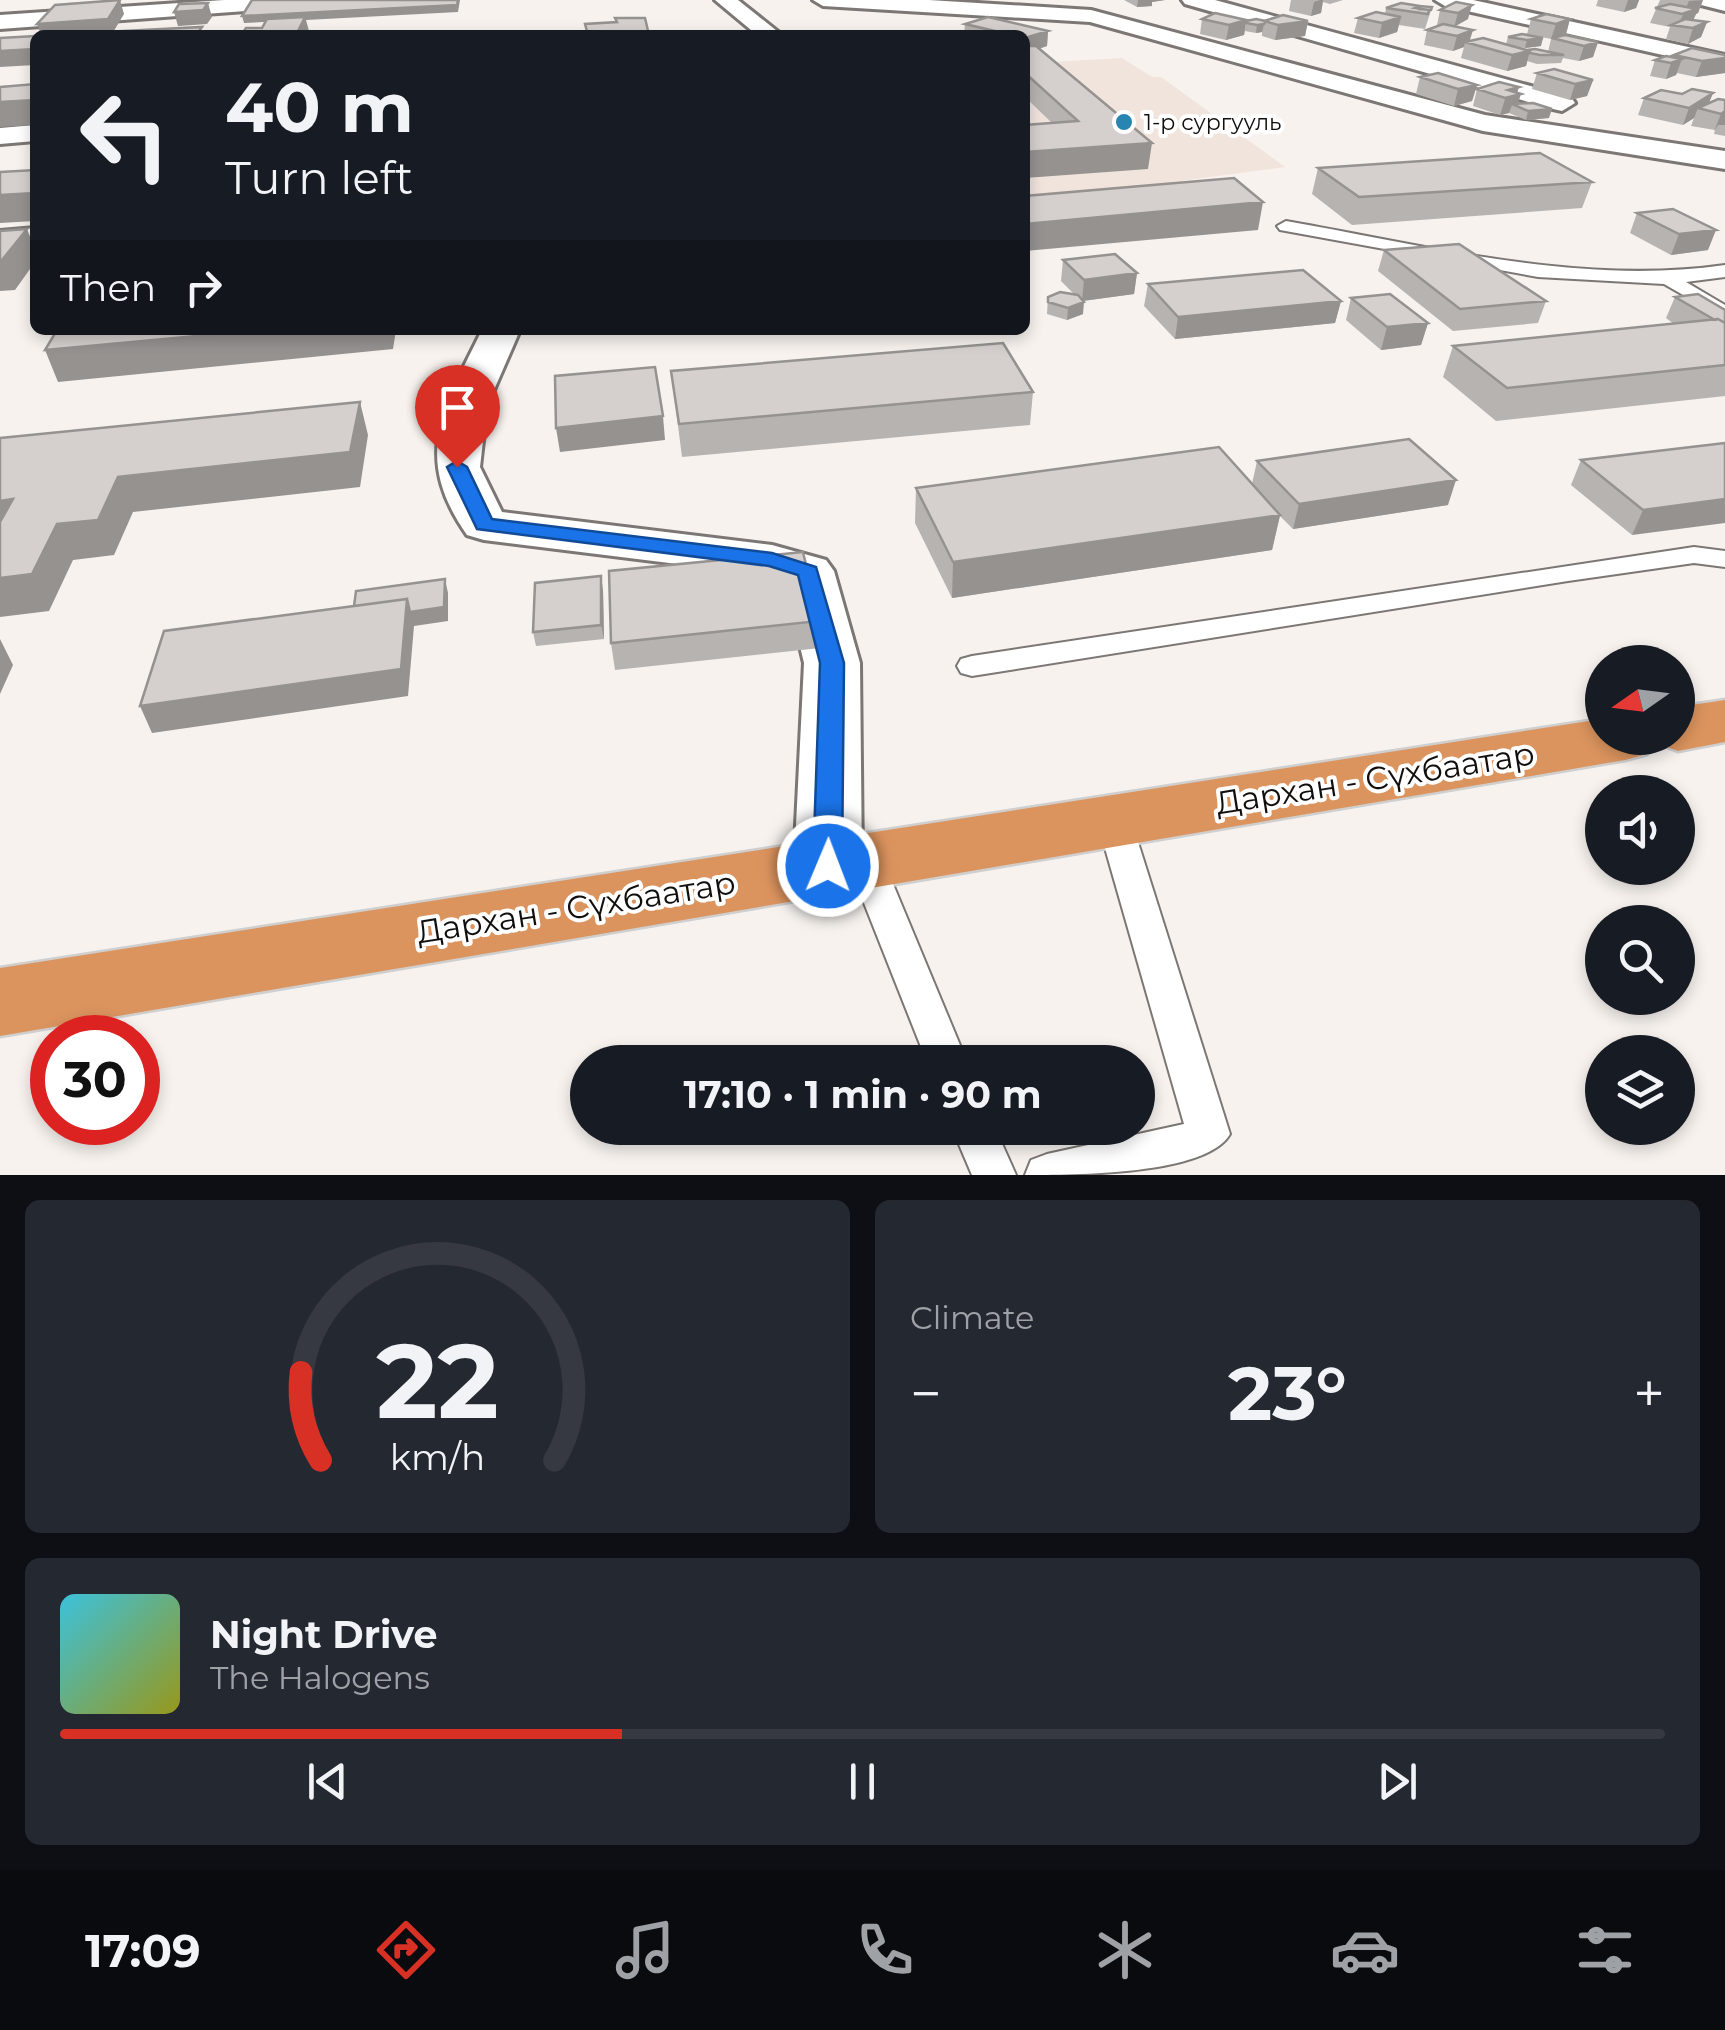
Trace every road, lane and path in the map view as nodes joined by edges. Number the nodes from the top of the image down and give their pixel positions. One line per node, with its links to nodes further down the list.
1 (42, 0): 10 (street)
2 (314, 0): 10 (street)
3 (724, 0): 13 (street)
4 (823, 0): 11 (street)
5 (1062, 0): 11 (street)
6 (1192, 0): 17 (street)
7 (1445, 0): 14 (street)
8 (1704, 0): 9 (street)
9 (1725, 5)
10 (78, 14): 12 (street)
11 (1091, 16): 17 (street)
12 (0, 22)
13 (764, 30)
14 (1725, 62)
15 (30, 134): 16 (street)
16 (0, 136)
17 (1725, 158)
18 (1286, 226): 22 (lane)
19 (30, 238): 20 (street)
20 (0, 241)
21 (1725, 271): 22 (lane)
22 (1668, 279): 23 (lane)
23 (1725, 313)
24 (500, 335): 31 (street)
25 (1725, 559): 26 (lane)
26 (972, 666)
27 (1725, 722): 28 (highway)
28 (1695, 726)
29 (1585, 745): 30 (highway, Дархан - Сүхбаатар)
30 (1114, 820): 31 (highway, Дархан - Сүхбаатар); 36 (lane)
31 (846, 863): 32 (highway, Дархан - Сүхбаатар); 33 (lane)
32 (0, 1002)
33 (938, 1045)
34 (981, 1145): 35 (lane)
35 (994, 1175)
36 (1047, 1175)

